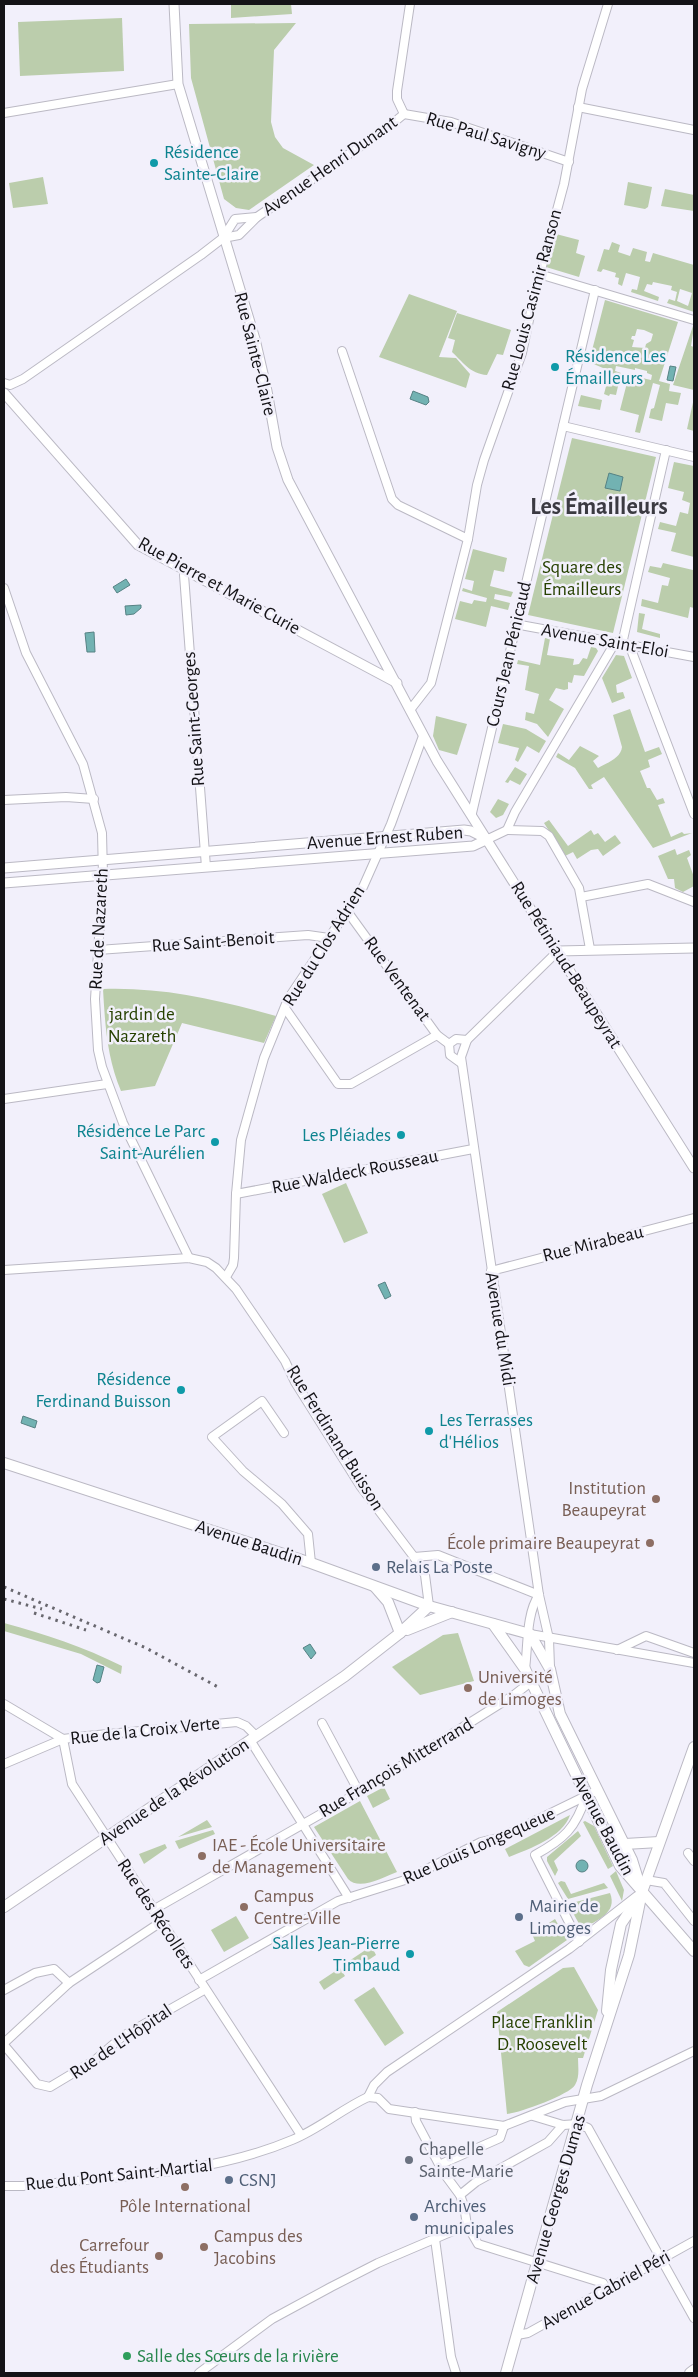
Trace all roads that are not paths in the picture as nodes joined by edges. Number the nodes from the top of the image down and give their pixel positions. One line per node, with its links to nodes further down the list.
1 (174, 4): 4 (street, Rue Sainte-Claire)
2 (410, 4): 7 (street)
3 (608, 4): 5 (street, Rue Louis Casimir Ranson)
4 (178, 84): 6 (street); 11 (street, Rue Sainte-Claire)
5 (578, 107): 8 (street); 9 (street, Rue Louis Casimir Ranson)
6 (4, 113)
7 (404, 114): 9 (street, Rue Paul Savigny); 10 (street, Avenue Henri Dunant)
8 (694, 130)
9 (569, 162): 12 (street, Rue Louis Casimir Ranson)
10 (257, 217): 11 (street, Avenue Henri Dunant); 11 (street, Avenue Henri Dunant)
11 (223, 238): 16 (street); 28 (street, Rue Sainte-Claire)
12 (540, 274): 13 (street); 21 (street, Rue Louis Casimir Ranson)
13 (595, 290): 14 (street); 18 (street, Cours Jean Pénicaud)
14 (694, 320)
15 (342, 352): 21 (street)
16 (4, 384)
17 (4, 393): 22 (street, Rue Pierre et Marie Curie)
18 (563, 426): 19 (street); 24 (street, Cours Jean Pénicaud)
19 (666, 450): 20 (street); 25 (street)
20 (694, 457)
21 (468, 539): 29 (street, Rue Louis Casimir Ranson)
22 (186, 571): 28 (street, Rue Pierre et Marie Curie); 38 (street, Rue Saint-Georges)
23 (4, 588): 31 (street, Rue de Nazareth)
24 (515, 624): 25 (street, Avenue Saint-Eloi); 33 (street, Cours Jean Pénicaud)
25 (622, 644): 26 (street, Avenue Saint-Eloi); 35 (street)
26 (634, 646): 27 (street, Avenue Saint-Eloi); 34 (street)
27 (694, 658)
28 (397, 683): 29 (street, Rue Sainte-Claire)
29 (410, 710): 30 (street, Rue Pétiniaud-Beaupeyrat)
30 (423, 736): 33 (street, Rue Pétiniaud-Beaupeyrat); 36 (street, Rue du Clos Adrien)
31 (94, 798): 32 (street); 40 (street, Rue de Nazareth)
32 (4, 800)
33 (472, 813): 37 (street, Rue Pétiniaud-Beaupeyrat)
34 (694, 814)
35 (507, 830): 37 (street); 45 (street)
36 (384, 838): 37 (street, Avenue Ernest Ruben); 38 (street, Avenue Ernest Ruben); 39 (street, Rue du Clos Adrien)
37 (488, 839): 39 (street, Avenue Ernest Ruben); 52 (street, Rue Pétiniaud-Beaupeyrat)
38 (204, 853): 40 (street, Avenue Ernest Ruben); 41 (street, Rue Saint-Georges)
39 (378, 853): 41 (street, Avenue Ernest Ruben); 47 (street, Rue du Clos Adrien)
40 (102, 861): 42 (street, Avenue Ernest Ruben); 43 (street, Rue de Nazareth)
41 (206, 867): 43 (street, Avenue Ernest Ruben)
42 (4, 868)
43 (103, 875): 44 (street, Avenue Ernest Ruben); 51 (street, Rue de Nazareth)
44 (4, 883)
45 (581, 897): 46 (street); 50 (street)
46 (694, 902)
47 (347, 911): 48 (street, Rue du Clos Adrien); 54 (street, Rue Ventenat)
48 (328, 938): 51 (street, Rue Saint-Benoit); 53 (street, Rue du Clos Adrien)
49 (694, 948): 50 (street)
50 (590, 949): 52 (street)
51 (98, 950): 58 (street, Rue de Nazareth)
52 (558, 950): 55 (street); 61 (street, Rue Pétiniaud-Beaupeyrat)
53 (285, 1008): 54 (street); 62 (street, Rue du Clos Adrien)
54 (437, 1035): 56 (street, Rue Ventenat)
55 (467, 1040): 56 (street); 57 (street)
56 (449, 1044): 57 (street)
57 (461, 1063): 60 (street, Avenue du Midi)
58 (107, 1084): 59 (street); 64 (street, Rue de Nazareth)
59 (4, 1099)
60 (473, 1149): 62 (street, Rue Waldeck Rousseau); 66 (street, Avenue du Midi)
61 (694, 1168)
62 (236, 1194): 67 (street, Rue du Clos Adrien)
63 (694, 1218): 66 (street, Rue Mirabeau)
64 (189, 1258): 65 (street); 67 (street)
65 (4, 1270)
66 (491, 1271): 73 (street, Avenue du Midi)
67 (226, 1277): 70 (street, Rue Ferdinand Buisson)
68 (284, 1433): 71 (street)
69 (4, 1463): 71 (main road, Avenue Baudin)
70 (414, 1557): 73 (street); 74 (street, Rue Ferdinand Buisson)
71 (311, 1563): 72 (main road, Avenue Baudin)
72 (375, 1586): 74 (main road, Avenue Baudin); 77 (main road)
73 (538, 1595): 78 (street, Avenue du Midi); 79 (street, Avenue du Midi)
74 (429, 1606): 75 (main road, Avenue Baudin); 77 (main road)
75 (452, 1612): 76 (main road, Avenue Baudin); 77 (main road)
76 (493, 1624): 78 (main road, Avenue Baudin); 83 (main road, Avenue Baudin)
77 (400, 1633): 88 (main road, Avenue de la Révolution)
78 (530, 1634): 79 (street); 83 (street, Avenue du Midi); 84 (main road, Avenue Baudin)
79 (549, 1639): 80 (street); 84 (street, Avenue Baudin)
80 (615, 1650): 81 (street); 82 (street)
81 (694, 1652)
82 (694, 1663)
83 (525, 1669): 85 (main road, Avenue Baudin)
84 (550, 1669): 92 (main road, Avenue Baudin)
85 (532, 1681): 93 (street, Rue François Mitterrand); 94 (main road, Avenue Baudin)
86 (4, 1704): 89 (street)
87 (322, 1723): 93 (street)
88 (253, 1738): 89 (street, Rue de la Croix Verte); 95 (street); 96 (main road, Avenue de la Révolution)
89 (63, 1739): 91 (street, Rue de la Croix Verte); 96 (street, Rue des Récollets)
90 (694, 1747): 97 (main road)
91 (4, 1764)
92 (598, 1790): 94 (street, Rue Louis Longequeue); 98 (main road, Avenue Baudin)
93 (359, 1792): 95 (street, Rue François Mitterrand)
94 (586, 1796): 102 (main road, Avenue Baudin); 103 (street, Rue Louis Longequeue); 108 (street)
95 (304, 1823): 103 (street); 105 (street, Rue François Mitterrand)
96 (106, 1839): 104 (main road, Avenue de la Révolution); 105 (street, Rue des Récollets)
97 (659, 1842): 98 (main road); 101 (main road)
98 (625, 1844): 102 (main road, Avenue Baudin)
99 (688, 1853): 100 (street)
100 (694, 1861)
101 (646, 1880): 102 (main road); 106 (street)
102 (642, 1892): 108 (street); 109 (main road); 114 (main road, Avenue Georges Dumas); 114 (main road, Avenue Georges Dumas)
103 (349, 1898): 110 (street, Rue Louis Longequeue)
104 (4, 1907)
105 (153, 1910): 107 (street, Rue des Récollets)
106 (694, 1921)
107 (160, 1922): 110 (street, Rue des Récollets); 111 (street)
108 (578, 1942): 117 (street)
109 (694, 1951)
110 (198, 1980): 113 (street, Rue des Récollets)
111 (69, 1982): 112 (street); 115 (street)
112 (4, 1990)
113 (204, 1990): 115 (street, Rue de L'Hôpital); 124 (street, Rue des Récollets)
114 (605, 2025): 118 (main road, Avenue Georges Dumas)
115 (4, 2044)
116 (694, 2051): 118 (street)
117 (368, 2097): 119 (street); 124 (street, Rue du Pont Saint-Martial)
118 (584, 2098): 120 (street); 121 (main road, Avenue Georges Dumas)
119 (414, 2112): 123 (street); 125 (street)
120 (533, 2116): 122 (street); 123 (street)
121 (578, 2124): 122 (street); 131 (street); 132 (main road, Avenue Georges Dumas)
122 (563, 2125): 127 (street)
123 (504, 2126): 125 (street)
124 (302, 2136): 126 (street, Rue du Pont Saint-Martial)
125 (439, 2164): 127 (street)
126 (4, 2186)
127 (460, 2195): 128 (street)
128 (467, 2226): 129 (street); 132 (street)
129 (435, 2239): 137 (street); 138 (street)
130 (694, 2241): 131 (street, Avenue Gabriel Péri)
131 (662, 2260): 133 (street, Avenue Gabriel Péri); 134 (street)
132 (538, 2263): 133 (street); 135 (main road, Avenue Georges Dumas)
133 (608, 2290): 135 (street, Avenue Gabriel Péri)
134 (694, 2318)
135 (517, 2335): 139 (main road, Avenue Georges Dumas)
136 (694, 2370): 140 (main road)
137 (199, 2373)
138 (456, 2373)
139 (506, 2373)
140 (690, 2373)

